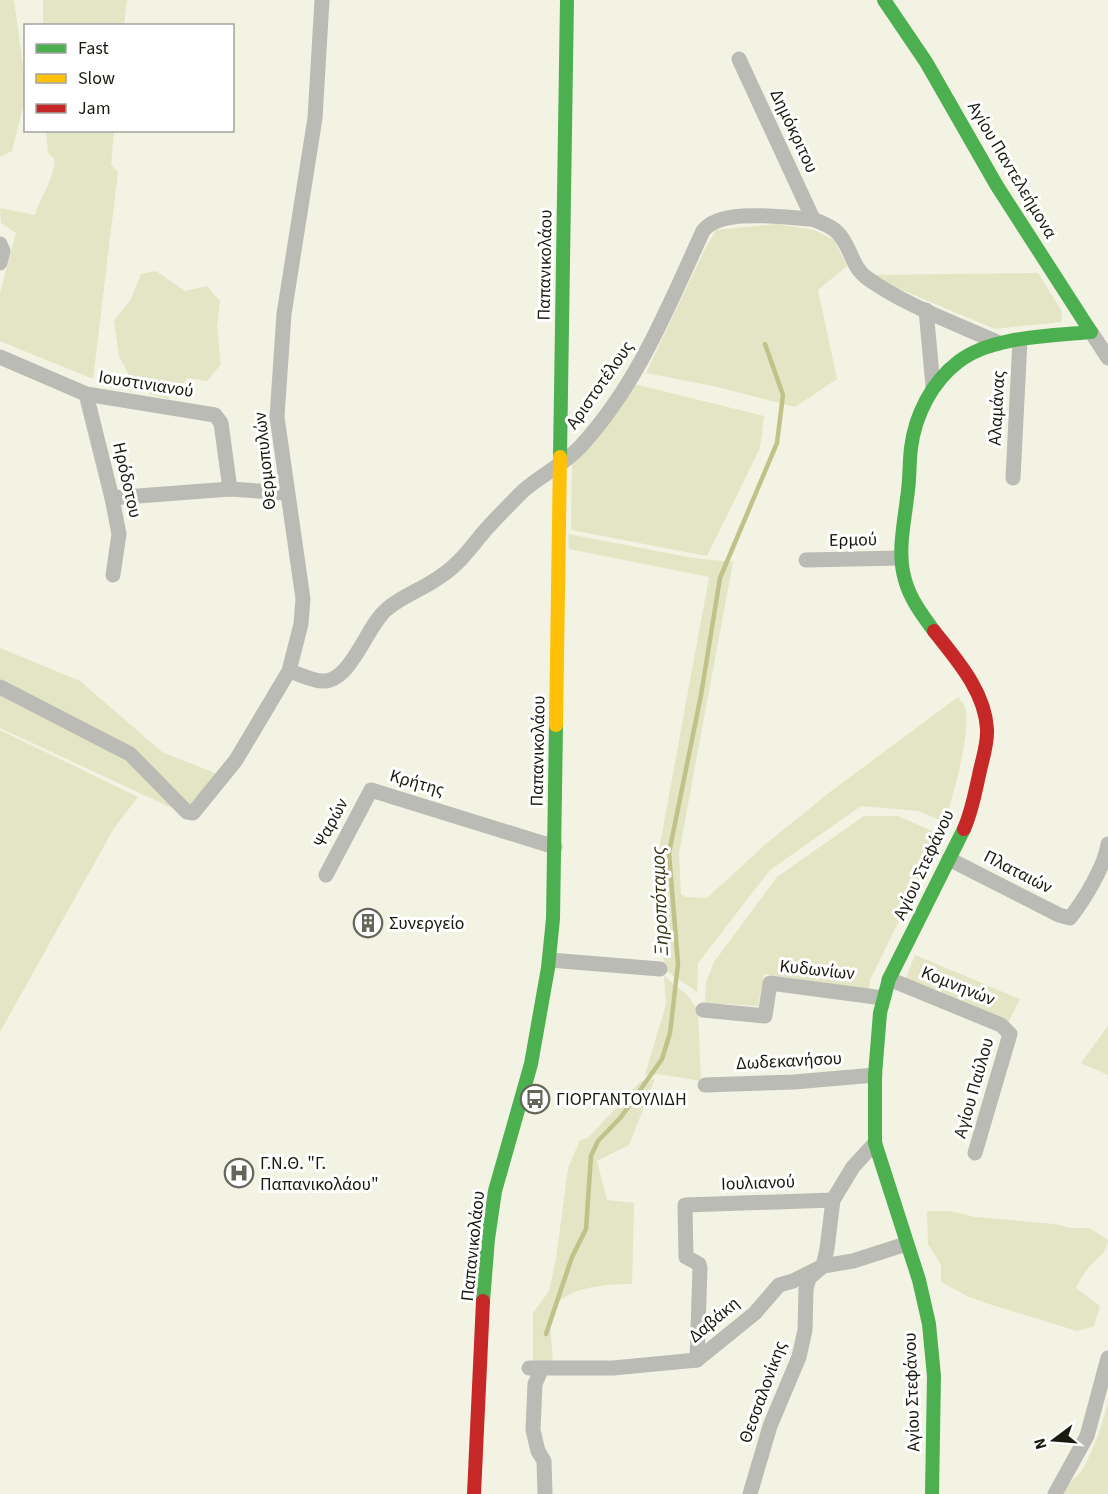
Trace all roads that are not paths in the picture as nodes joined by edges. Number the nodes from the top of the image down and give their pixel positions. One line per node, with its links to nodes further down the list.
1 (322, 0): 20 (street, Θερμοπυλών)
2 (567, 0): 17 (street, Παπανικολάου)
3 (884, 0): 9 (street, Αγίου Παντελεήμονα)
4 (739, 59): 5 (street, Δημόκριτου)
5 (813, 219): 8 (street, Αριστοτέλους); 17 (street, Αριστοτέλους)
6 (0, 244): 7 (street)
7 (0, 263)
8 (926, 310): 12 (street, Αριστοτέλους); 15 (street)
9 (1091, 332): 10 (street, Αγίου Στεφάνου); 11 (street, Αγίου Στεφάνου); 14 (street, Αγίου Παντελεήμονα)
10 (1108, 332)
11 (1020, 340): 12 (street, Αγίου Στεφάνου); 18 (street, Αλαμάνας)
12 (999, 343): 15 (street, Αγίου Στεφάνου)
13 (0, 357): 16 (street, Ιουστινιανού)
14 (1108, 358)
15 (933, 386): 22 (street, Αγίου Στεφάνου)
16 (86, 394): 19 (street, Ιουστινιανού); 21 (street, Ηρόδοτου)
17 (561, 464): 25 (street, Αριστοτέλους); 29 (street, Παπανικολάου)
18 (1013, 478)
19 (230, 489): 20 (street); 21 (street)
20 (286, 493): 25 (street, Θερμοπυλών)
21 (112, 498): 24 (street, Ηρόδοτου)
22 (901, 558): 23 (street, Ερμού); 30 (street, Αγίου Στεφάνου)
23 (806, 560)
24 (113, 576)
25 (289, 671): 26 (street, Θερμοπυλών)
26 (0, 687)
27 (371, 790): 29 (street, Κρήτης); 31 (street, Ψαρών)
28 (1108, 844): 30 (street, Πλαταιών)
29 (555, 847): 32 (street, Παπανικολάου)
30 (949, 859): 34 (street, Αγίου Στεφάνου)
31 (326, 875)
32 (550, 960): 33 (street); 47 (street, Παπανικολάου)
33 (660, 969)
34 (889, 979): 35 (street, Αγίου Στεφάνου); 37 (street, Κομνηνών)
35 (883, 998): 36 (street, Κυδωνίων); 38 (street, Αγίου Στεφάνου)
36 (703, 1010)
37 (1010, 1034): 41 (street, Αγίου Παύλου)
38 (875, 1075): 39 (street, Δωδεκανήσου); 40 (street, Αγίου Στεφάνου)
39 (705, 1085)
40 (875, 1143): 42 (street, Θεσσαλονίκης); 43 (street, Αγίου Στεφάνου)
41 (975, 1153)
42 (832, 1200): 44 (street, Θεσσαλονίκης); 46 (street, Ιουλιανού)
43 (906, 1244): 44 (street, Δαβάκη); 50 (street, Αγίου Στεφάνου)
44 (823, 1266): 46 (street, Δαβάκη); 49 (street, Θεσσαλονίκης)
45 (1108, 1358): 51 (street)
46 (697, 1360): 48 (street, Δαβάκη)
47 (474, 1494)
48 (545, 1494)
49 (750, 1494)
50 (932, 1494)
51 (1055, 1494)

